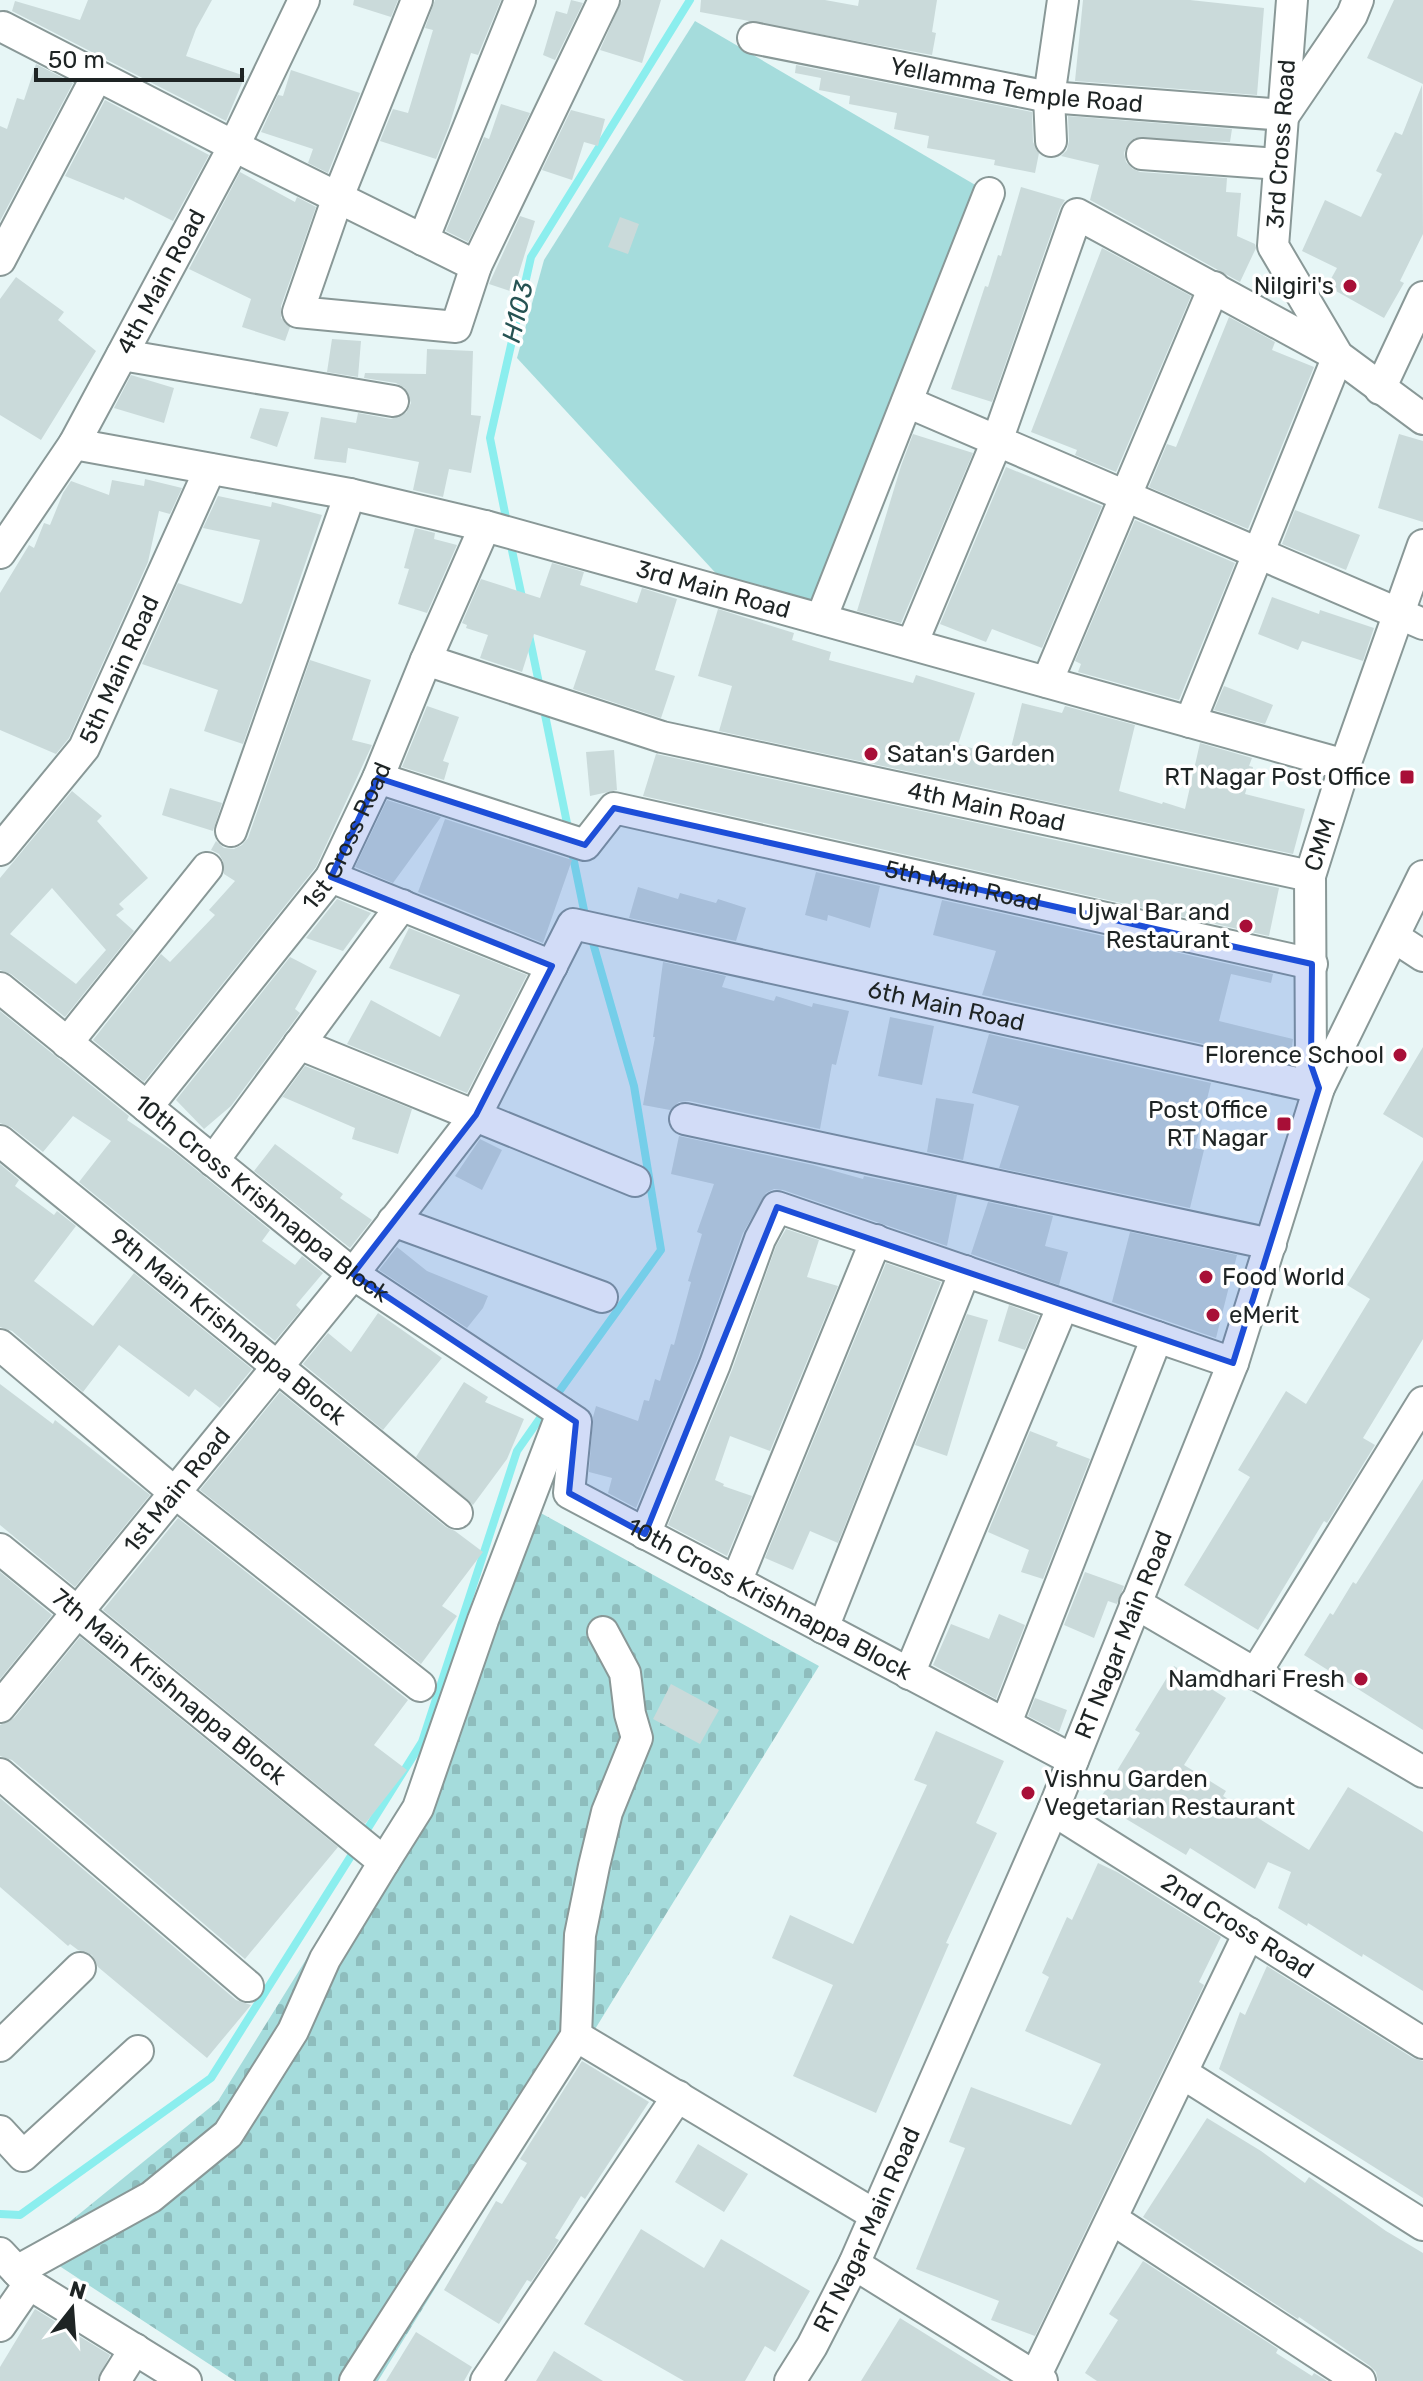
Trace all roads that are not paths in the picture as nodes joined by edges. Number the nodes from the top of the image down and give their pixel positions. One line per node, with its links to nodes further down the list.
1 (304, 0): 14 (street, 4th Main Road)
2 (417, 0): 18 (street)
3 (520, 0): 19 (street)
4 (604, 0): 21 (street)
5 (1063, 0): 11 (street)
6 (1292, 0): 12 (street, 3rd Cross Road)
7 (1358, 0): 12 (street)
8 (4, 19): 10 (street)
9 (753, 38): 11 (street, Yellamma Temple Road)
10 (97, 76): 14 (street); 20 (street)
11 (1049, 97): 12 (street, Yellamma Temple Road); 13 (street)
12 (1284, 115): 16 (street, 3rd Cross Road)
13 (1051, 141)
14 (234, 146): 18 (street); 24 (street, 4th Main Road)
15 (1142, 154): 16 (street)
16 (1278, 164): 25 (street, 3rd Cross Road)
17 (989, 193): 28 (street)
18 (338, 197): 19 (street); 21 (street)
19 (423, 240): 21 (street)
20 (0, 260)
21 (476, 266)
22 (1214, 287): 25 (street); 30 (street); 34 (street)
23 (1423, 297): 26 (street)
24 (122, 355): 27 (street); 31 (street, 4th Main Road)
25 (1338, 356): 26 (street, 3rd Cross Road); 38 (street)
26 (1380, 389): 29 (street, 3rd Cross Road)
27 (393, 401)
28 (907, 402): 30 (street); 40 (street)
29 (1423, 419)
30 (997, 441): 34 (street); 41 (street)
31 (74, 444): 32 (street, 3rd Main Road); 37 (street, 4th Main Road)
32 (210, 469): 33 (street, 3rd Main Road); 48 (street, 5th Main Road)
33 (350, 494): 35 (street, 3rd Main Road); 47 (street)
34 (1125, 497): 38 (street); 43 (street)
35 (501, 531): 40 (street, 3rd Main Road); 42 (street, 1st Cross Road)
36 (1423, 545): 39 (street)
37 (0, 553)
38 (1257, 554): 39 (street); 44 (street)
39 (1410, 618): 45 (street, CMM)
40 (821, 619): 41 (street, 3rd Main Road)
41 (912, 644): 43 (street, 3rd Main Road)
42 (426, 660): 46 (street, 1st Cross Road); 50 (street, 4th Main Road)
43 (1047, 682): 44 (street, 3rd Main Road)
44 (1190, 722): 45 (street, 3rd Main Road)
45 (1345, 765): 50 (street, CMM)
46 (378, 778): 52 (street, 1st Cross Road); 57 (street, 5th Main Road)
47 (231, 831)
48 (0, 850)
49 (207, 868): 60 (street)
50 (1310, 876): 57 (street, CMM)
51 (1423, 876): 55 (street, RT Nagar Main Road)
52 (331, 877): 53 (street); 63 (street, 1st Cross Road)
53 (402, 905): 58 (street); 61 (street)
54 (588, 927): 58 (street, 1st Main Road); 62 (street, 6th Main Road)
55 (1394, 937): 56 (street); 62 (street, RT Nagar Main Road)
56 (1423, 956)
57 (1312, 964): 62 (street, CMM)
58 (552, 966): 64 (street, 1st Main Road)
59 (0, 988): 60 (street, 10th Cross Krishnappa Block)
60 (67, 1043): 63 (street, 10th Cross Krishnappa Block)
61 (299, 1044): 64 (street); 67 (street)
62 (1319, 1088): 71 (street, RT Nagar Main Road)
63 (147, 1107): 67 (street, 10th Cross Krishnappa Block)
64 (476, 1115): 68 (street); 69 (street, 1st Main Road)
65 (685, 1119): 71 (street)
66 (0, 1141): 79 (street, 9th Main Krishnappa Block)
67 (213, 1161): 73 (street, 10th Cross Krishnappa Block)
68 (635, 1181)
69 (393, 1221): 73 (street, 1st Main Road); 74 (street)
70 (876, 1240): 72 (street); 84 (street); 86 (street)
71 (1271, 1244): 78 (street, RT Nagar Main Road)
72 (965, 1271): 75 (street); 89 (street)
73 (353, 1274): 79 (street, 1st Main Road); 80 (street, 10th Cross Krishnappa Block)
74 (602, 1297)
75 (1063, 1305): 76 (street); 91 (street)
76 (1157, 1337): 78 (street); 95 (street)
77 (0, 1345): 82 (street)
78 (1233, 1363): 87 (street, RT Nagar Main Road)
79 (277, 1366): 82 (street, 1st Main Road); 83 (street, 9th Main Krishnappa Block)
80 (545, 1401): 84 (street, 10th Cross Krishnappa Block); 100 (street)
81 (1423, 1402): 92 (street)
82 (174, 1492): 88 (street, 1st Main Road); 93 (street)
83 (457, 1513)
84 (645, 1534): 86 (street, 10th Cross Krishnappa Block)
85 (0, 1549): 88 (street, 7th Main Krishnappa Block)
86 (736, 1582): 89 (street, 10th Cross Krishnappa Block)
87 (1135, 1603): 92 (street); 96 (street, RT Nagar Main Road)
88 (77, 1612): 94 (street, 1st Main Road); 100 (street, 7th Main Krishnappa Block)
89 (823, 1628): 91 (street, 10th Cross Krishnappa Block)
90 (603, 1632): 104 (street)
91 (909, 1674): 95 (street, 10th Cross Krishnappa Block)
92 (1255, 1674): 97 (street)
93 (420, 1686)
94 (0, 1707)
95 (1006, 1723): 96 (street, 10th Cross Krishnappa Block)
96 (1073, 1760): 99 (street, RT Nagar Main Road)
97 (1422, 1769)
98 (0, 1774): 103 (street)
99 (1053, 1810): 101 (street, 2nd Cross Road); 111 (street, RT Nagar Main Road)
100 (359, 1844): 115 (street)
101 (1249, 1933): 105 (street, 2nd Cross Road); 108 (street)
102 (80, 1968): 106 (street)
103 (248, 1986)
104 (576, 2036): 109 (street); 121 (street)
105 (1423, 2043)
106 (0, 2046)
107 (138, 2051): 110 (street)
108 (1182, 2073): 112 (street); 113 (street)
109 (678, 2096): 111 (street); 122 (street)
110 (0, 2131)
111 (875, 2215): 114 (street, RT Nagar Main Road)
112 (1112, 2219): 118 (street); 124 (street)
113 (1423, 2225)
114 (854, 2264): 118 (street); 123 (street, RT Nagar Main Road)
115 (15, 2269): 116 (street); 117 (street)
116 (0, 2326)
117 (135, 2349): 119 (street); 120 (street)
118 (1037, 2380)
119 (115, 2381)
120 (186, 2381)
121 (355, 2381)
122 (486, 2381)
123 (790, 2381)
124 (1360, 2381)

